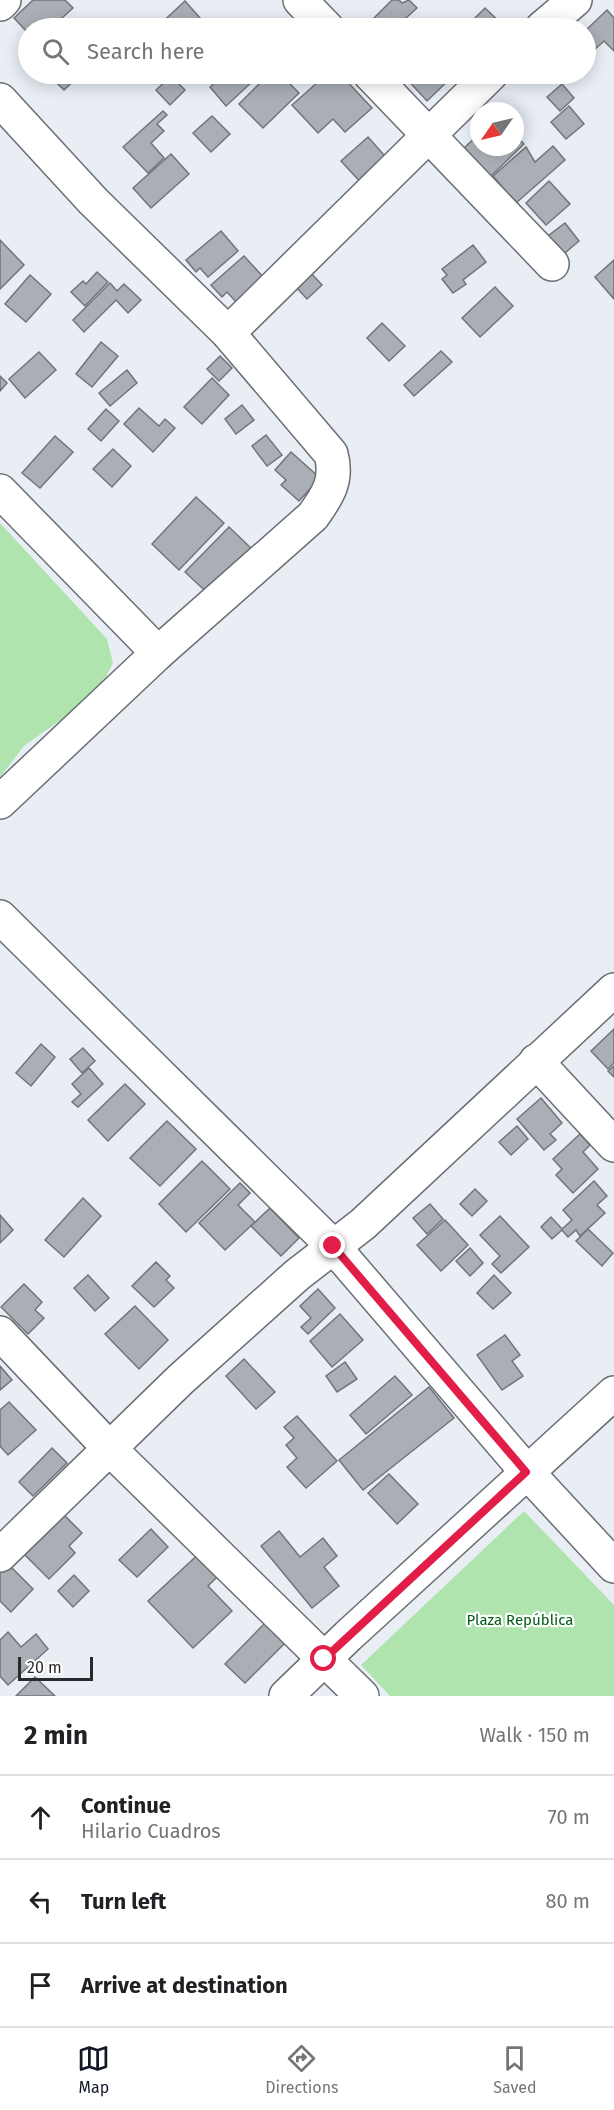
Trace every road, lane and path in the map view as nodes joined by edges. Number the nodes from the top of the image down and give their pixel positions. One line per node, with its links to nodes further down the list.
1 (4, 0): 4 (street)
2 (300, 0): 5 (street)
3 (574, 0): 6 (street)
4 (0, 4)
5 (317, 18)
6 (553, 18)
7 (380, 84): 10 (street)
8 (481, 84): 10 (street)
9 (0, 100): 12 (street)
10 (428, 135): 11 (street); 12 (street)
11 (552, 264)
12 (228, 333): 14 (street)
13 (0, 491): 14 (street)
14 (158, 653): 15 (street)
15 (0, 802)
16 (0, 916): 20 (street)
17 (614, 990): 18 (street)
18 (536, 1061): 19 (street); 20 (street)
19 (614, 1145)
20 (333, 1246): 23 (street); 24 (street)
21 (0, 1333): 23 (street)
22 (614, 1393): 24 (street)
23 (111, 1449): 25 (street); 27 (street)
24 (526, 1472): 26 (street); 27 (street)
25 (0, 1555)
26 (614, 1566)
27 (324, 1659): 28 (street); 29 (street)
28 (286, 1696)
29 (362, 1696)

